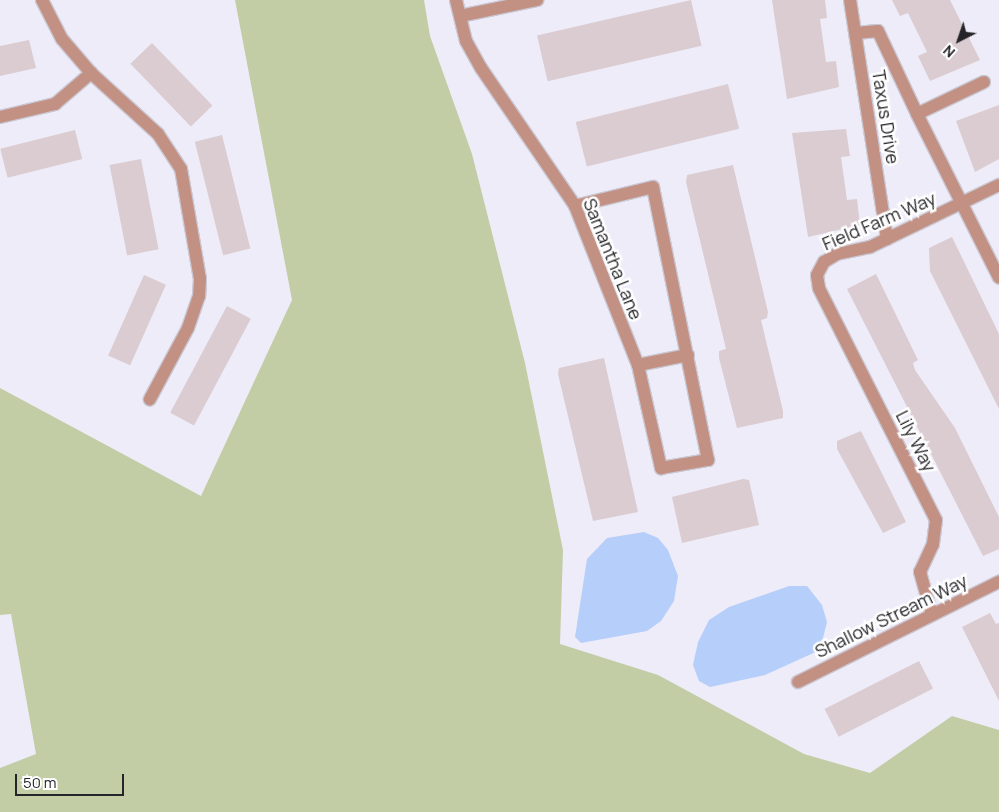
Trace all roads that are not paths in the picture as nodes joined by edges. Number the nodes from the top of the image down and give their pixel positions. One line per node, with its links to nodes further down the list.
1 (42, 0): 7 (street)
2 (456, 0): 5 (street, Samantha Lane)
3 (537, 0): 5 (street)
4 (850, 0): 6 (street, Taxus Drive)
5 (460, 16): 13 (street, Samantha Lane)
6 (856, 33): 9 (street); 14 (street, Taxus Drive)
7 (91, 73): 10 (street); 19 (street)
8 (984, 82): 9 (street)
9 (917, 114): 12 (street)
10 (0, 116)
11 (999, 185): 12 (street, Field Farm Way)
12 (961, 204): 14 (street, Field Farm Way); 15 (street)
13 (575, 206): 17 (street); 18 (street, Samantha Lane)
14 (888, 239): 16 (street, Field Farm Way)
15 (999, 278)
16 (819, 288): 21 (street, Lily Way)
17 (688, 355): 18 (street); 18 (street, Samantha Lane)
18 (638, 366)
19 (150, 398)
20 (999, 582): 21 (street, Shallow Stream Way)
21 (932, 615): 22 (street, Shallow Stream Way)
22 (798, 682)

